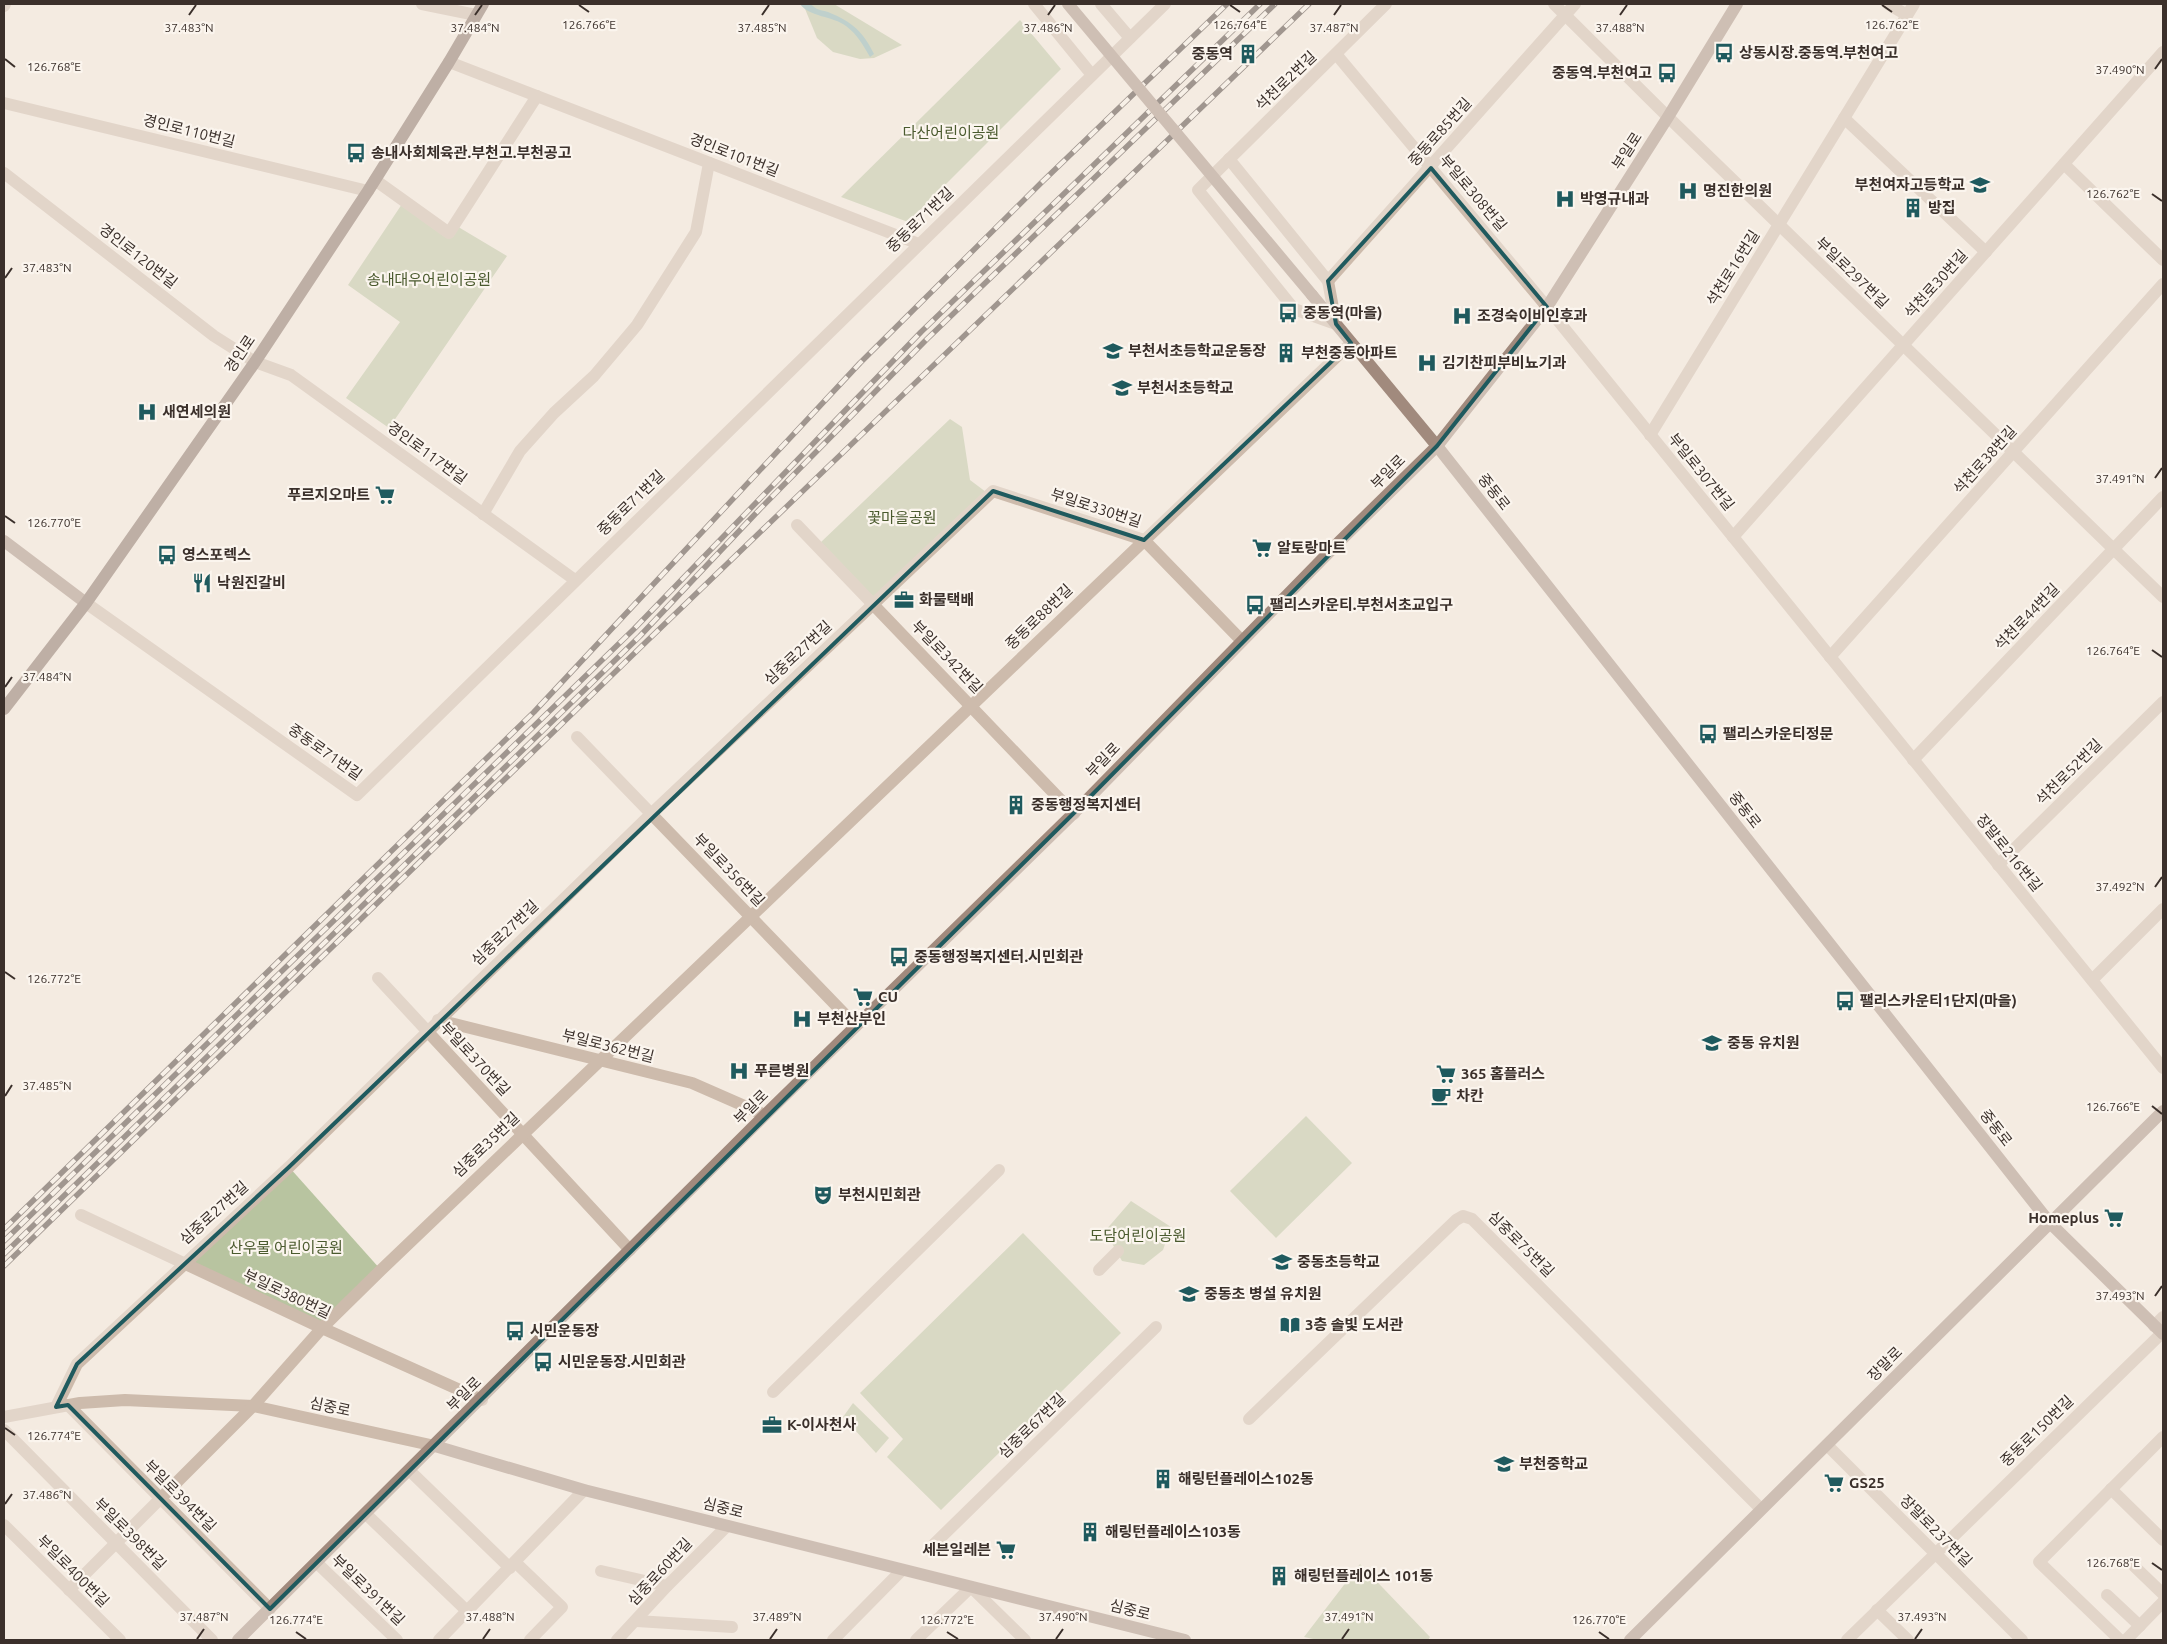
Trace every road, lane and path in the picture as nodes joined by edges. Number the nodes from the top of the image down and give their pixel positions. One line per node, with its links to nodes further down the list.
1 (422, 4): 13 (street)
2 (483, 4): 13 (main road, 경인로)
3 (1034, 4): 20 (street)
4 (1068, 4): 39 (street, 중동로, bridge)
5 (1101, 4): 16 (street)
6 (1166, 4): 16 (street, 중동로71번길)
7 (1386, 4): 18 (street, 석천로2번길)
8 (1554, 4): 14 (street, 부일로297번길)
9 (1575, 4): 14 (street, 중동로85번길)
10 (1737, 4): 23 (street, 부일로)
11 (1888, 4): 15 (street)
12 (1914, 4): 15 (street, 석천로16번길)
13 (476, 15): 19 (main road, 경인로)
14 (1566, 15): 23 (street, 부일로297번길); 28 (street, 중동로85번길)
15 (1907, 15): 24 (street, 석천로16번길)
16 (1130, 38): 20 (street, 중동로71번길)
17 (2163, 52): 27 (street, 석천로30번길)
18 (1336, 54): 25 (street, 석천로2번길); 28 (street, 부일로308번길)
19 (449, 62): 21 (street, 경인로101번길); 30 (main road, 경인로)
20 (1092, 75): 33 (street, 중동로71번길)
21 (537, 96): 26 (street, 경인로101번길); 30 (street)
22 (4, 103): 31 (street, 경인로110번길)
23 (1668, 117): 32 (street, 부일로297번길); 38 (street, 부일로)
24 (1844, 118): 32 (street, 석천로16번길); 34 (street)
25 (1229, 159): 36 (street); 39 (street, 석천로2번길)
26 (709, 163): 33 (street, 경인로101번길); 48 (street)
27 (2064, 164): 34 (street, 석천로30번길); 35 (street)
28 (1430, 168): 36 (street, 중동로85번길); 38 (street, 부일로308번길)
29 (4, 173): 42 (street, 경인로120번길)
30 (375, 180): 31 (main road, 경인로)
31 (368, 191): 42 (main road, 경인로)
32 (1779, 224): 41 (street, 부일로297번길); 43 (street, 석천로16번길)
33 (919, 244): 54 (street, 중동로71번길)
34 (1986, 252): 41 (street, 석천로30번길)
35 (2163, 260)
36 (1328, 282): 39 (street)
37 (2163, 284): 45 (street, 석천로38번길)
38 (1546, 307): 43 (street, 부일로307번길); 44 (street, 부일로)
39 (1336, 324): 40 (street, 중동로)
40 (1351, 342): 44 (street, 중동로); 51 (street, 중동로88번길)
41 (1904, 345): 45 (street, 부일로297번길); 50 (street, 석천로30번길)
42 (255, 362): 48 (street, 경인로117번길); 56 (main road, 경인로)
43 (1650, 435): 50 (street, 부일로307번길)
44 (1437, 446): 58 (street, 부일로); 82 (street, 중동로)
45 (2014, 452): 53 (street, 부일로297번길); 59 (street, 석천로38번길)
46 (991, 493): 51 (street, 부일로330번길); 57 (street, 심중로27번길)
47 (2163, 497): 53 (street, 석천로44번길)
48 (483, 514): 54 (street, 경인로117번길)
49 (797, 525): 57 (street, 부일로342번길)
50 (1733, 537): 59 (street, 부일로307번길)
51 (1144, 540): 58 (street, 부일로330번길); 62 (street, 중동로88번길)
52 (4, 541): 56 (street)
53 (2114, 549): 55 (street, 부일로297번길); 64 (street, 석천로44번길)
54 (575, 580): 56 (street, 중동로71번길)
55 (2163, 597)
56 (86, 604): 61 (main road, 경인로)
57 (873, 604): 62 (street, 부일로342번길); 65 (street, 심중로27번길)
58 (1242, 641): 66 (street, 부일로)
59 (1830, 657): 64 (street, 장말로216번길)
60 (2163, 702): 67 (street, 석천로52번길)
61 (5, 705)
62 (971, 705): 66 (street, 부일로342번길); 69 (street, 중동로88번길)
63 (577, 737): 65 (street, 부일로356번길)
64 (1913, 760): 67 (street, 장말로216번길)
65 (652, 813): 69 (street, 부일로356번길); 72 (street, 심중로27번길)
66 (1074, 814): 73 (street, 부일로)
67 (1998, 865): 71 (street, 장말로216번길)
68 (2163, 909): 71 (street)
69 (750, 915): 73 (street, 부일로356번길); 75 (street, 심중로35번길)
70 (378, 978): 74 (street, 부일로370번길)
71 (2092, 980): 76 (street, 장말로216번길)
72 (438, 1020): 74 (street, 심중로27번길); 75 (street, 부일로362번길)
73 (856, 1026): 78 (street, 부일로)
74 (427, 1030): 79 (street, 부일로370번길); 85 (street, 심중로27번길)
75 (598, 1060): 78 (street, 부일로362번길); 79 (street, 심중로35번길)
76 (2163, 1068)
77 (2163, 1111): 82 (street, 장말로)
78 (765, 1115): 83 (street, 부일로)
79 (522, 1133): 83 (street, 부일로370번길); 89 (street, 심중로35번길)
80 (999, 1170): 90 (street)
81 (81, 1215): 85 (street, 부일로380번길)
82 (2050, 1223): 88 (street, 중동로); 98 (street, 장말로)
83 (630, 1250): 91 (street, 부일로)
84 (1118, 1251): 86 (street)
85 (183, 1264): 89 (street, 부일로380번길); 92 (street, 심중로27번길)
86 (1099, 1270)
87 (1156, 1327): 110 (street, 심중로67번길)
88 (2161, 1327): 111 (street, 중동로150번길)
89 (322, 1328): 91 (street, 부일로380번길); 93 (street, 심중로35번길)
90 (773, 1392)
91 (482, 1400): 99 (street, 부일로)
92 (62, 1406): 93 (street, 심중로); 94 (street, 심중로); 103 (street, 부일로394번길)
93 (253, 1406): 99 (street, 심중로); 103 (street)
94 (4, 1417)
95 (1249, 1419): 104 (street, 심중로75번길)
96 (4, 1430): 109 (street, 부일로398번길)
97 (2163, 1436): 101 (street)
98 (1826, 1445): 104 (street, 장말로); 111 (street, 장말로237번길)
99 (435, 1446): 100 (street, 부일로); 102 (street, 심중로)
100 (410, 1471): 105 (street, 부일로); 113 (street)
101 (2111, 1489): 108 (street); 144 (street)
102 (584, 1490): 106 (street, 심중로); 113 (street)
103 (160, 1499): 109 (street); 123 (street, 부일로394번길)
104 (1762, 1509): 140 (street, 장말로)
105 (366, 1514): 112 (street, 부일로); 125 (street)
106 (727, 1526): 115 (street, 심중로); 117 (street, 심중로60번길)
107 (5, 1529): 119 (street, 부일로400번길)
108 (2163, 1540)
109 (116, 1543): 119 (street); 130 (street, 부일로398번길)
110 (930, 1548)
111 (1935, 1553): 124 (street, 중동로150번길); 143 (street, 장말로237번길)
112 (317, 1563): 123 (street, 부일로); 132 (street, 부일로391번길)
113 (513, 1565): 125 (street); 134 (street)
114 (2134, 1566): 120 (street)
115 (902, 1570): 118 (street, 심중로); 136 (street)
116 (601, 1571): 117 (street)
117 (667, 1586): 126 (street, 심중로60번길)
118 (971, 1587): 137 (street); 138 (street); 139 (street, 심중로)
119 (69, 1590): 129 (street, 부일로400번길)
120 (2163, 1594)
121 (2107, 1596): 127 (street)
122 (2163, 1602): 127 (street)
123 (270, 1609): 131 (street, 부일로)
124 (1877, 1610): 141 (street, 중동로150번길); 142 (street)
125 (467, 1611): 133 (street)
126 (637, 1621): 128 (street); 135 (street, 심중로60번길)
127 (2140, 1626): 145 (street)
128 (732, 1628)
129 (120, 1640)
130 (212, 1640)
131 (238, 1640)
132 (397, 1640)
133 (439, 1640)
134 (530, 1640)
135 (617, 1640)
136 (833, 1640)
137 (916, 1640)
138 (1025, 1640)
139 (1185, 1640)
140 (1630, 1640)
141 (1847, 1640)
142 (1908, 1640)
143 (2022, 1640)
144 (2120, 1640)
145 (2126, 1640)

